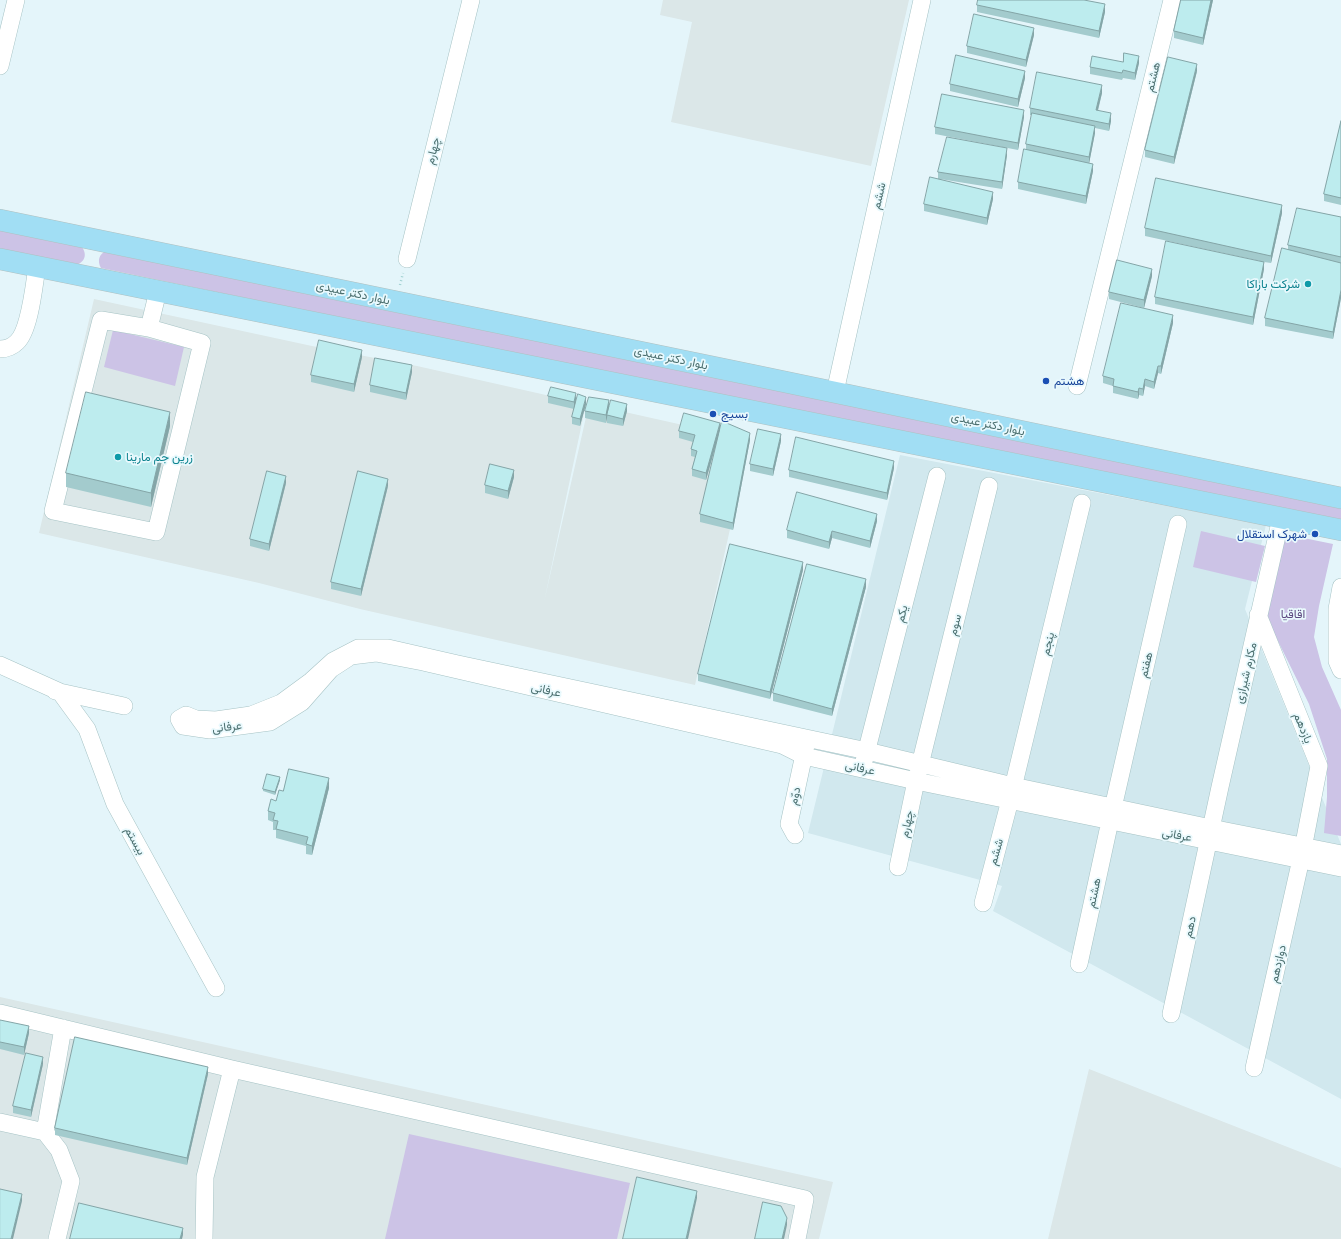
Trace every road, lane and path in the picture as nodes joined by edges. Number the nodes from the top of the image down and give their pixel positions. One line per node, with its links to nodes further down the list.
1 (16, 0): 5 (street)
2 (470, 0): 8 (street, چهارم)
3 (922, 0): 15 (street, ششم)
4 (1172, 0): 14 (street, هشتم)
5 (0, 66)
6 (0, 220): 11 (main road, بلوار دکتر عبیدی)
7 (0, 259): 9 (main road)
8 (407, 259): 11 (path)
9 (37, 267): 10 (main road); 13 (street)
10 (158, 291): 12 (street); 20 (main road)
11 (396, 302): 15 (main road, بلوار دکتر عبیدی)
12 (149, 328): 12 (street)
13 (0, 349)
14 (1077, 386)
15 (835, 392): 18 (main road, بلوار دکتر عبیدی)
16 (937, 476): 31 (street, یکم)
17 (989, 486): 32 (street, سوم)
18 (1341, 498)
19 (1082, 503): 35 (street, پنجم)
20 (1281, 518): 22 (main road); 24 (street, مکارم شیرازی)
21 (1178, 524): 36 (street, هفتم)
22 (1341, 530)
23 (1341, 587): 26 (street)
24 (1258, 615): 37 (street, مکارم شیرازی); 39 (street, یازدهم)
25 (0, 665): 28 (street)
26 (1341, 670)
27 (0, 679): 28 (street)
28 (60, 692): 29 (street); 45 (street, بیستم)
29 (124, 706)
30 (805, 747): 30 (street, عرفانی); 31 (street, عرفانی); 33 (street, عرفانی); 38 (street, دوّم)
31 (867, 751): 32 (street, عرفانی); 33 (street, یکم)
32 (921, 764): 34 (street, سوم); 35 (street, عرفانی)
33 (862, 769): 34 (street, عرفانی)
34 (916, 781): 35 (street, عرفانی); 41 (street, چهارم)
35 (1012, 793): 36 (street, عرفانی); 43 (street, ششم)
36 (1111, 814): 37 (street, عرفانی); 44 (street, هشتم)
37 (1210, 834): 39 (street, عرفانی); 47 (street, دهم)
38 (795, 835)
39 (1303, 853): 40 (street, عرفانی); 42 (street, عرفانی); 49 (street, دوازدهم)
40 (1341, 854)
41 (898, 867)
42 (1341, 868)
43 (983, 903)
44 (1079, 964)
45 (216, 988)
46 (0, 1013): 48 (street)
47 (1171, 1014)
48 (63, 1028): 50 (street); 52 (street)
49 (1254, 1068)
50 (232, 1069): 53 (street); 55 (street)
51 (0, 1122): 52 (street)
52 (45, 1132): 54 (street)
53 (209, 1238)
54 (57, 1239)
55 (797, 1239)

